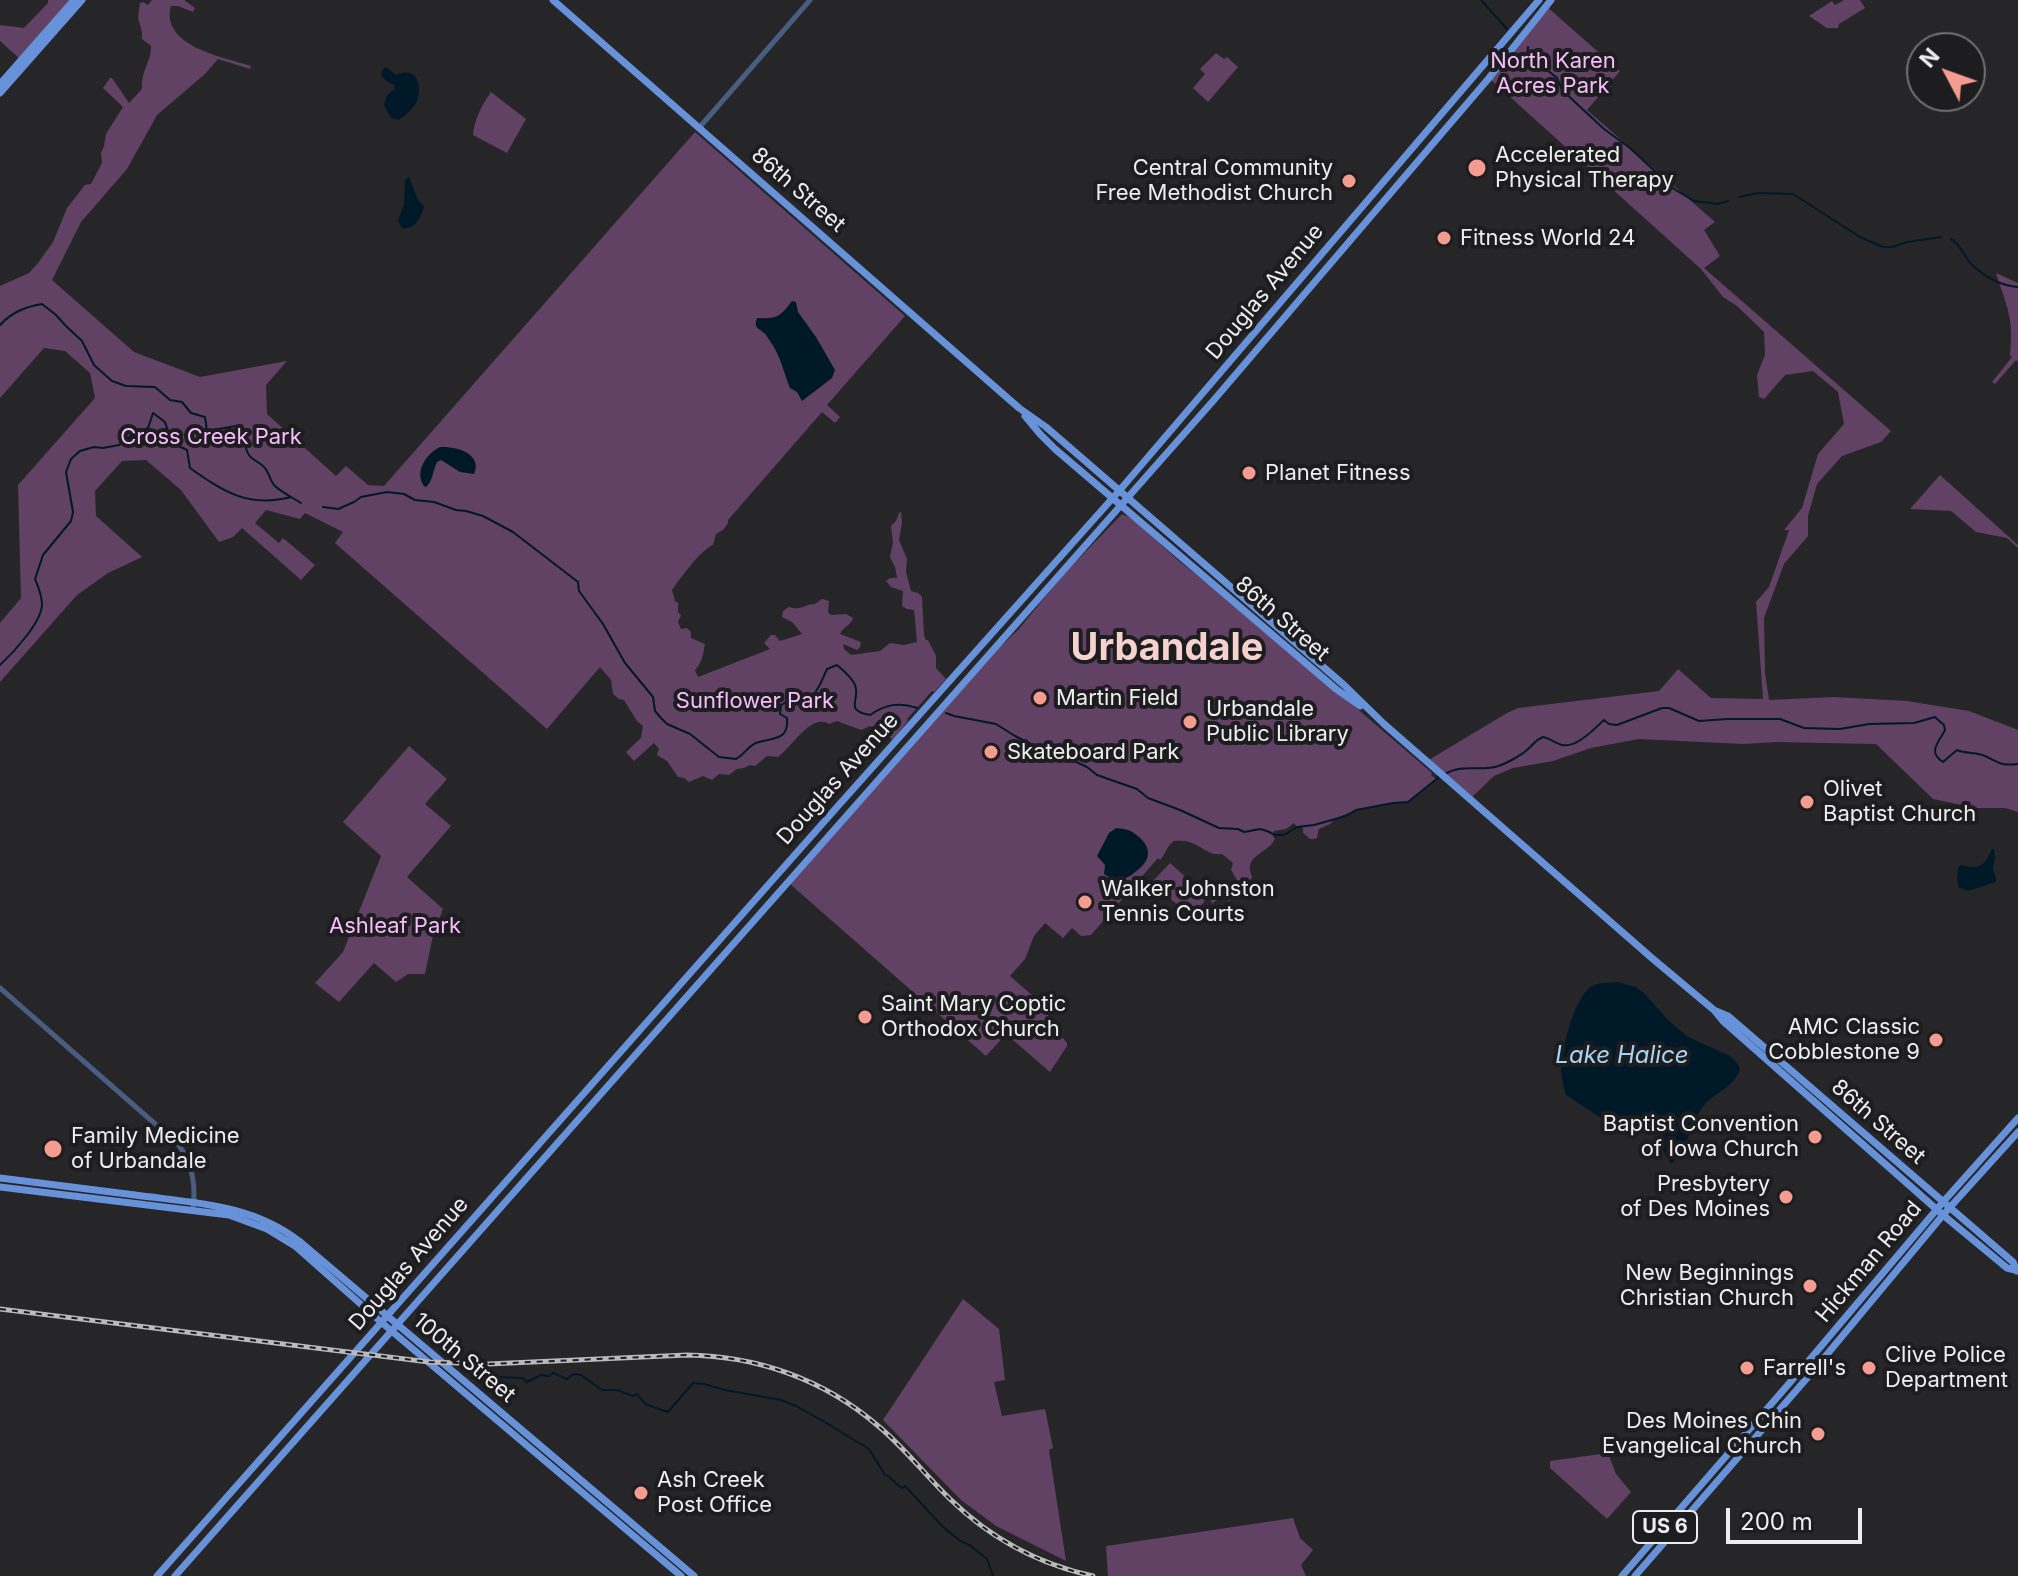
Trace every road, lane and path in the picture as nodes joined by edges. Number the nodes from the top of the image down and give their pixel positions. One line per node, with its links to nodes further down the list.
1 (74, 0): 7 (main road)
2 (82, 0): 8 (main road)
3 (553, 0): 9 (main road, 86th Street)
4 (810, 0): 9 (street)
5 (1539, 0): 10 (main road, Douglas Avenue)
6 (1551, 0): 11 (main road, Douglas Avenue)
7 (0, 84)
8 (0, 93)
9 (699, 128): 12 (main road, 86th Street)
10 (1224, 369): 11 (main road); 13 (main road, Douglas Avenue)
11 (1213, 401): 15 (main road, Douglas Avenue)
12 (1019, 408): 13 (main road, 86th Street); 14 (main road, 86th Street)
13 (1119, 491): 14 (main road, Douglas Avenue); 15 (main road, 86th Street)
14 (1112, 498): 16 (main road, 86th Street); 26 (main road, Douglas Avenue)
15 (1128, 498): 16 (main road, Douglas Avenue); 17 (main road, 86th Street)
16 (1121, 506): 17 (main road, 86th Street); 27 (main road, Douglas Avenue)
17 (1384, 724): 24 (main road, 86th Street)
18 (0, 988): 23 (street)
19 (2018, 1118): 24 (main road, Hickman Road / US 6)
20 (2018, 1132): 24 (main road, Hickman Road / US 6)
21 (0, 1178): 23 (main road)
22 (0, 1187): 23 (main road)
23 (193, 1207): 26 (main road, 100th Street)
24 (1943, 1209): 25 (main road, 86th Street); 32 (main road, Hickman Road / US 6); 33 (main road, Hickman Road / US 6)
25 (2017, 1271)
26 (384, 1319): 27 (main road, 100th Street); 28 (main road, Douglas Avenue)
27 (394, 1328): 29 (main road, Douglas Avenue); 30 (main road, 100th Street); 31 (main road, 100th Street)
28 (157, 1576)
29 (175, 1576)
30 (681, 1576)
31 (694, 1576)
32 (1622, 1576)
33 (1635, 1576)

